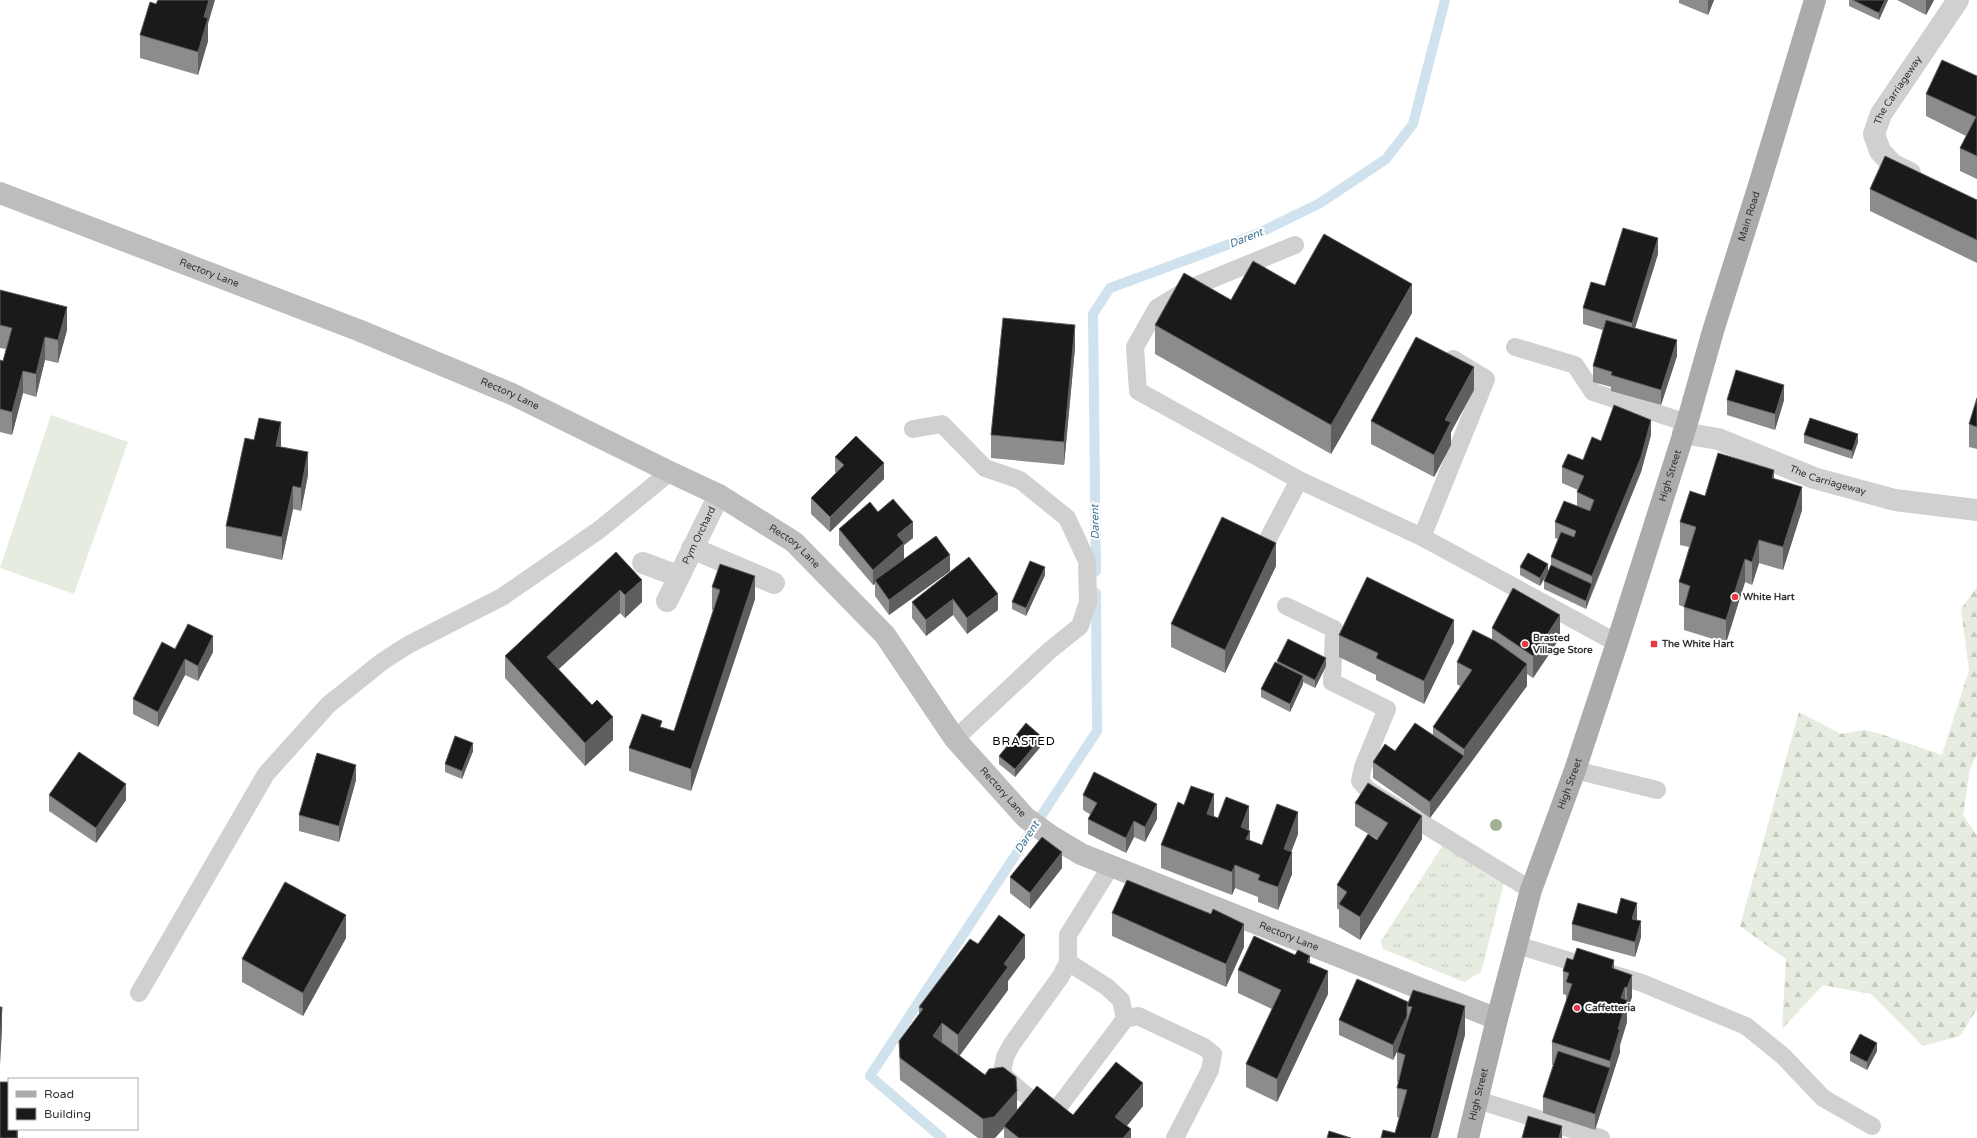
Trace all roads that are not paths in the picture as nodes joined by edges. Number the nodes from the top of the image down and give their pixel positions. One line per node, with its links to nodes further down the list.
1 (1815, 0): 8 (main road, Main Road)
2 (1958, 0): 3 (street, The Carriageway)
3 (1927, 182)
4 (0, 193): 10 (street, Rectory Lane)
5 (1295, 245): 11 (lane)
6 (1515, 347): 8 (lane)
7 (1439, 352): 14 (lane)
8 (1685, 428): 13 (street, The Carriageway); 22 (main road, High Street)
9 (913, 429): 23 (lane)
10 (670, 472): 12 (street, Rectory Lane); 30 (lane)
11 (1299, 480): 14 (lane); 15 (lane)
12 (719, 495): 16 (street, Pym Orchard); 23 (street, Rectory Lane)
13 (1977, 510)
14 (1422, 537): 22 (lane)
15 (1268, 539)
16 (692, 548): 18 (street, Pym Orchard); 19 (street)
17 (643, 563): 18 (street, Pym Orchard)
18 (678, 576): 20 (street, Pym Orchard)
19 (774, 583)
20 (667, 601)
21 (1286, 606): 27 (lane)
22 (1618, 644): 24 (main road, High Street)
23 (955, 739): 26 (street, Rectory Lane)
24 (1575, 770): 25 (lane); 27 (main road, High Street)
25 (1657, 790)
26 (1111, 866): 29 (lane); 32 (street, Rectory Lane)
27 (1531, 890): 28 (main road, High Street)
28 (1517, 944): 32 (main road, High Street); 34 (lane)
29 (1068, 962): 31 (lane); 31 (lane)
30 (139, 993)
31 (1125, 1019): 35 (lane)
32 (1497, 1019): 33 (main road, High Street)
33 (1477, 1100): 36 (main road, High Street); 37 (lane)
34 (1872, 1126)
35 (1175, 1138)
36 (1468, 1138)
37 (1601, 1138)

